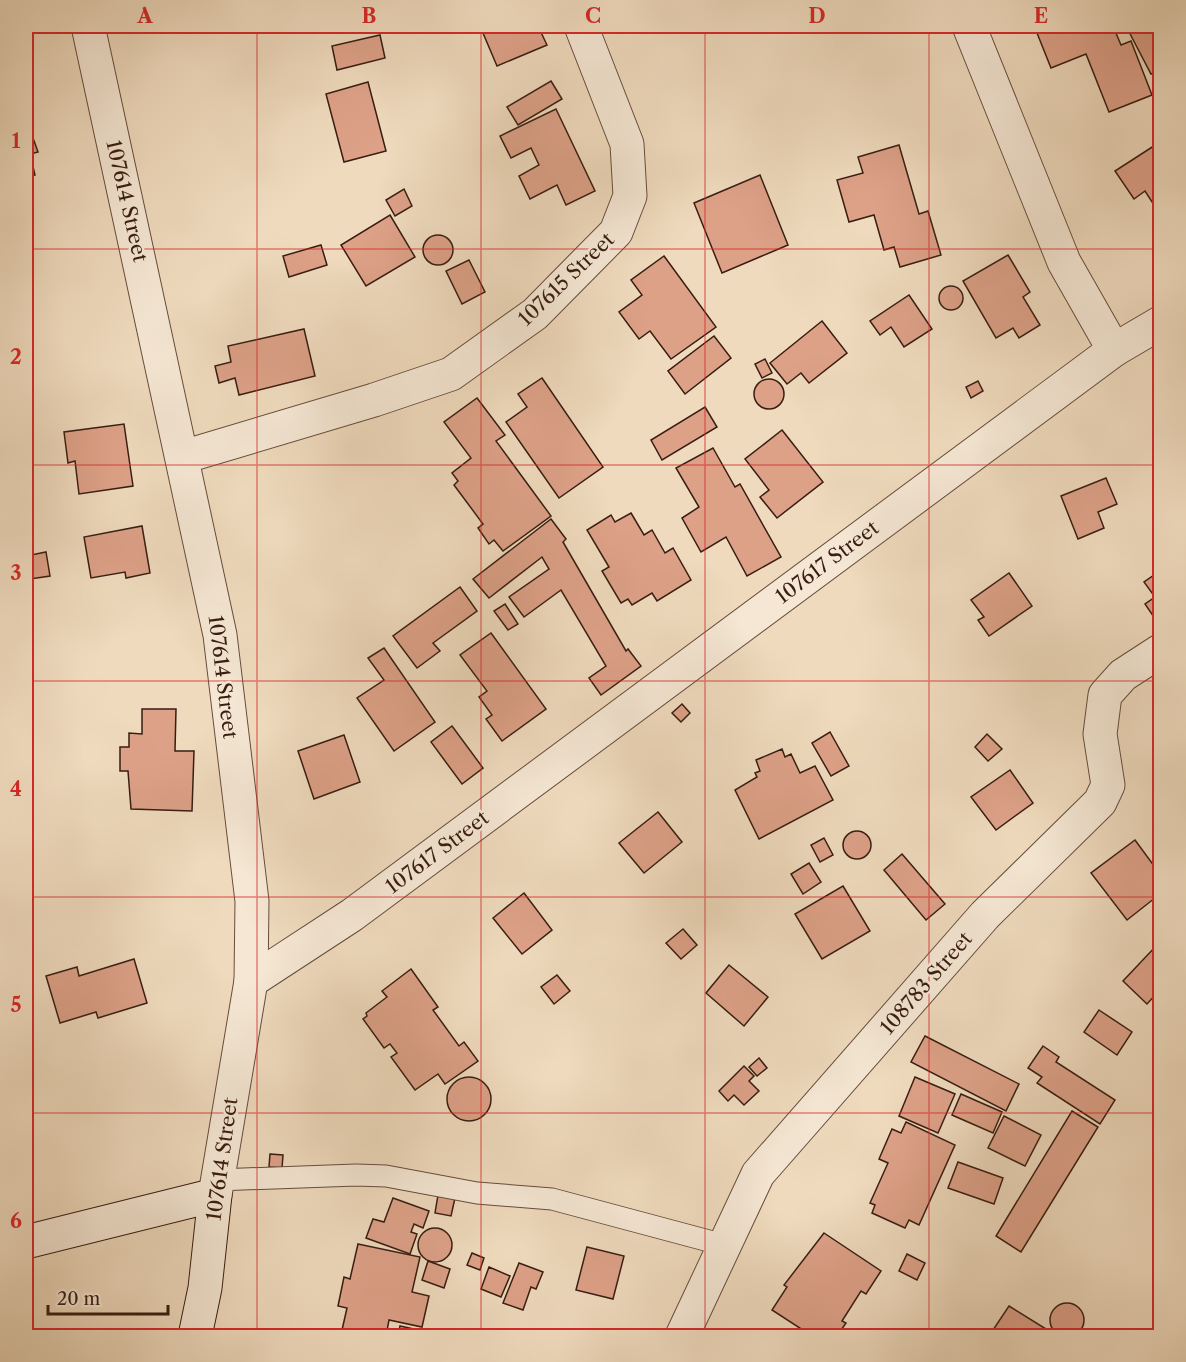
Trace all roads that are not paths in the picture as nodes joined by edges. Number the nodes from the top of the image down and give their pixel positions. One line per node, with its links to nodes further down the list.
1 (88, 26): 6 (street, 107614 Street)
2 (581, 26): 6 (street, 107615 Street)
3 (969, 26): 5 (street)
4 (1161, 323): 5 (street, 107617 Street)
5 (1114, 350): 8 (street, 107617 Street)
6 (183, 457): 8 (street, 107614 Street)
7 (1161, 651): 11 (street, 108783 Street)
8 (251, 981): 9 (street, 107614 Street)
9 (216, 1188): 10 (street); 11 (lane); 12 (street, 107614 Street)
10 (26, 1242)
11 (724, 1245): 13 (street, 108783 Street)
12 (195, 1336)
13 (682, 1336)

